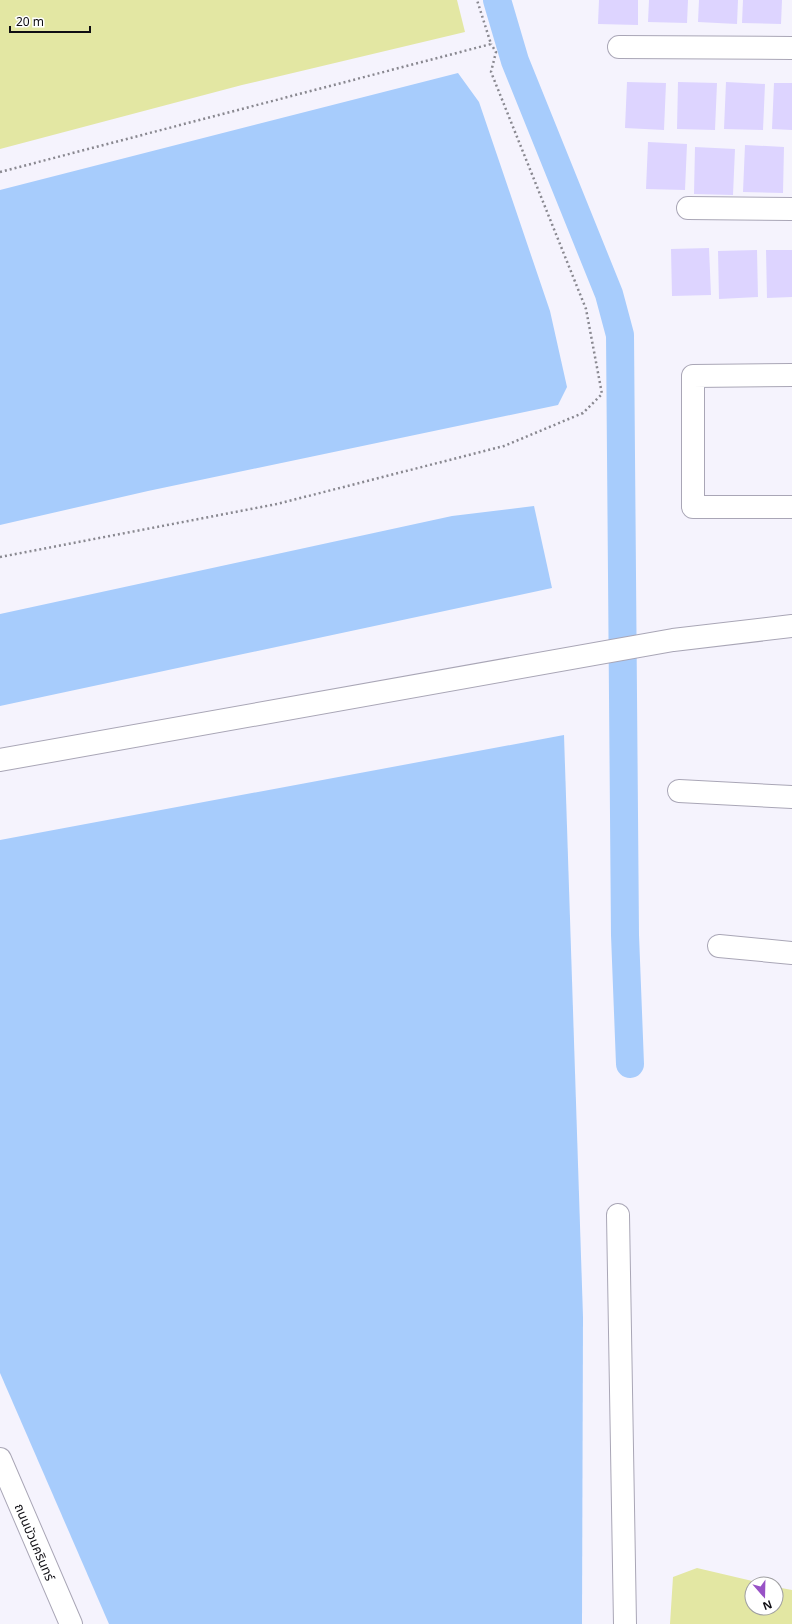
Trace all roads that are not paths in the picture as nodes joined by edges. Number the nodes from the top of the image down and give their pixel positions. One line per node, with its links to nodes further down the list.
1 (619, 47): 2 (street)
2 (792, 48)
3 (688, 208): 4 (street)
4 (792, 209)
5 (792, 374): 6 (street)
6 (792, 507)
7 (792, 626): 8 (street)
8 (0, 760)
9 (678, 791): 10 (street)
10 (792, 797)
11 (719, 946): 12 (street)
12 (792, 953)
13 (618, 1215): 16 (street)
14 (0, 1459): 15 (street, ถนนบัวนครินทร์)
15 (71, 1624)
16 (625, 1624)

